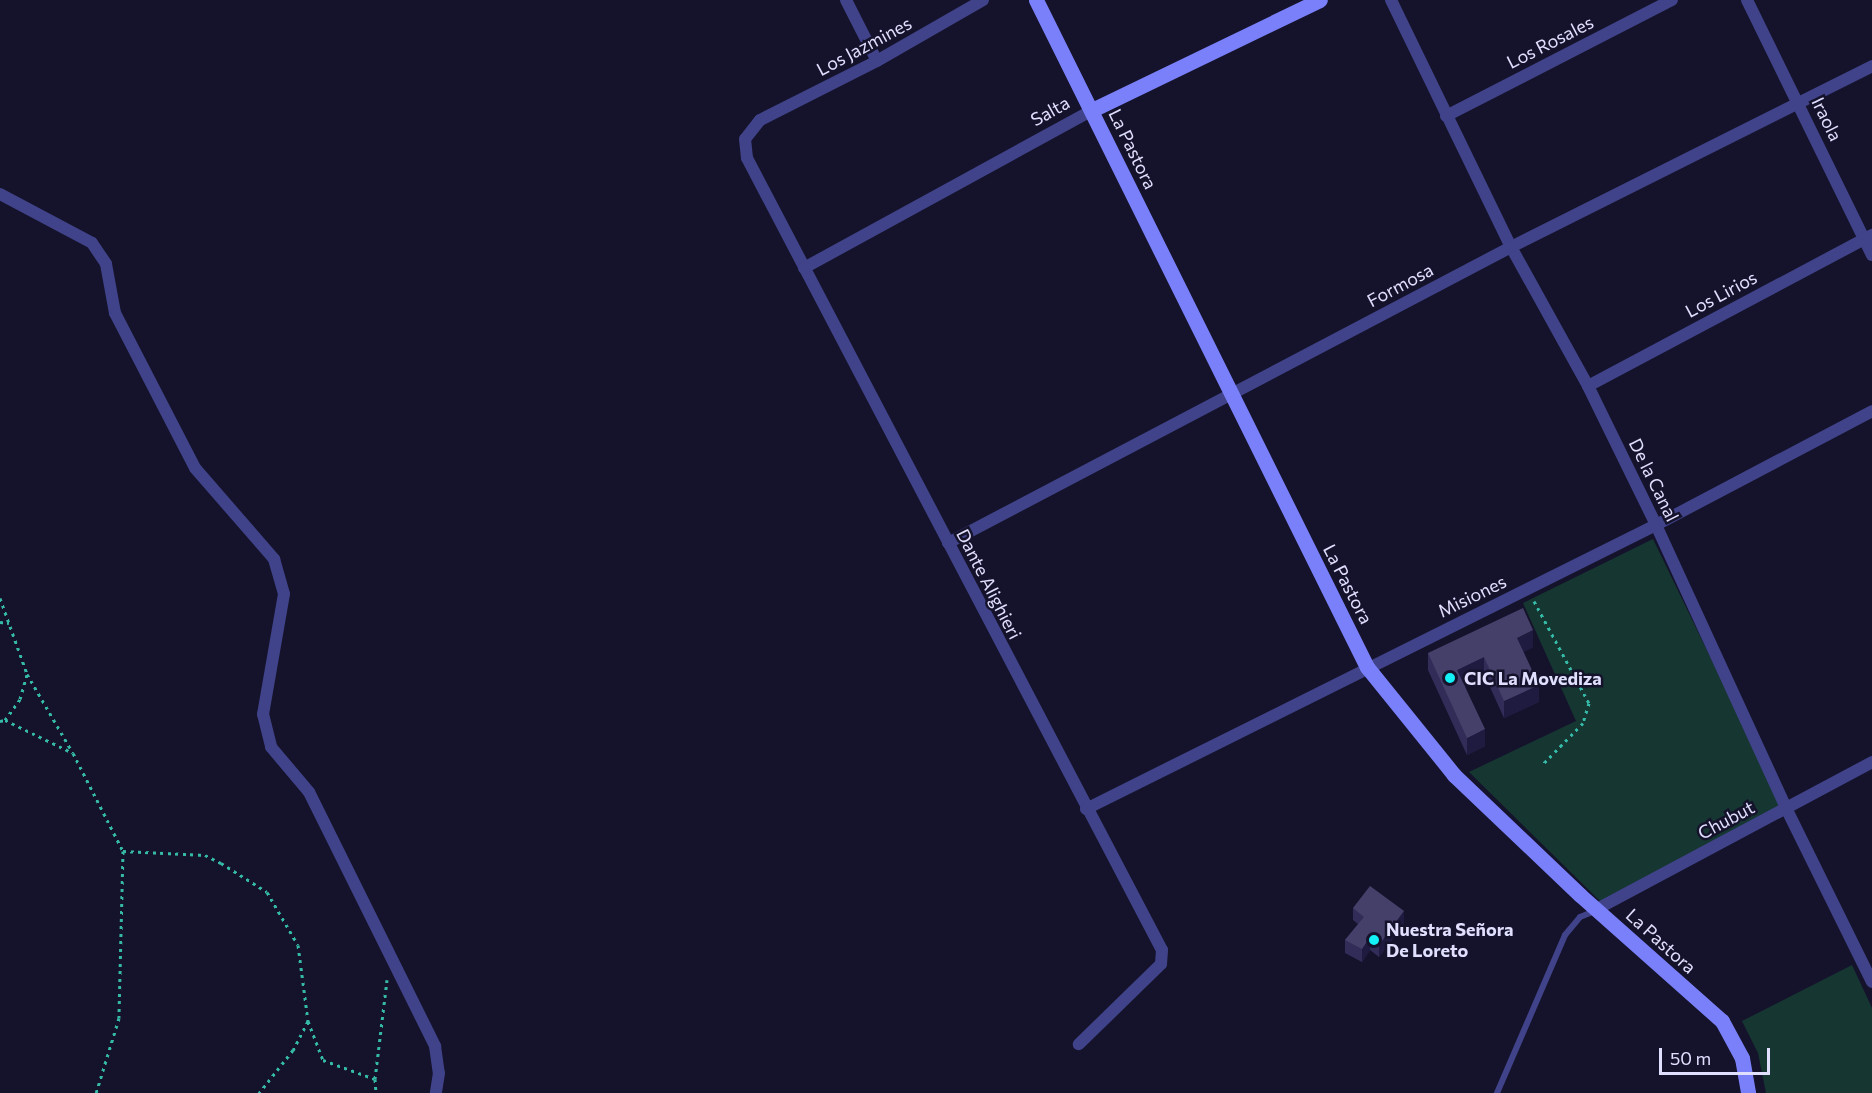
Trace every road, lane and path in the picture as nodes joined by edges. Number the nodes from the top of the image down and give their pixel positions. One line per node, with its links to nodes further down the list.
1 (846, 0): 8 (street)
2 (983, 0): 8 (street, Los Jazmines)
3 (1036, 0): 11 (street, La Pastora)
4 (1320, 0): 11 (street, Salta)
5 (1391, 0): 12 (street, De la Canal)
6 (1672, 0): 12 (street, Los Rosales)
7 (1747, 0): 10 (street, Iraola)
8 (877, 61): 13 (street, Los Jazmines)
9 (1872, 66): 10 (street, Formosa)
10 (1799, 104): 15 (street, Iraola); 16 (street, Formosa)
11 (1092, 110): 18 (street, Salta); 20 (street, La Pastora)
12 (1446, 116): 16 (street, De la Canal)
13 (760, 120): 18 (street, Dante Alighieri)
14 (0, 194): 39 (street)
15 (1868, 237): 17 (street, Iraola); 19 (street, Los Lirios)
16 (1511, 247): 19 (street, De la Canal); 20 (street, Formosa)
17 (1872, 255)
18 (804, 268): 23 (street, Dante Alighieri)
19 (1588, 386): 22 (street, De la Canal)
20 (1230, 394): 23 (street, Formosa); 28 (street, La Pastora)
21 (1872, 411): 22 (street, Misiones)
22 (1656, 525): 24 (street, Misiones); 35 (street, De la Canal)
23 (948, 543): 36 (street, Dante Alighieri)
24 (1528, 588): 28 (street, Misiones); 34 (path)
25 (0, 598): 27 (path)
26 (0, 622): 27 (path)
27 (9, 623): 29 (path)
28 (1367, 667): 36 (street, Misiones); 38 (street, La Pastora)
29 (27, 674): 30 (path); 32 (path)
30 (5, 720): 31 (path); 32 (path)
31 (0, 721)
32 (73, 753): 37 (path)
33 (1872, 762): 35 (street, Chubut)
34 (1543, 764)
35 (1786, 808): 38 (street, Chubut); 40 (street, De la Canal)
36 (1086, 809): 42 (street, Dante Alighieri)
37 (123, 851): 41 (path); 44 (path)
38 (1597, 909): 48 (lane); 49 (street, La Pastora)
39 (390, 954): 43 (path); 47 (street)
40 (1872, 982)
41 (308, 1022): 43 (path); 45 (path)
42 (1079, 1044)
43 (375, 1079): 46 (path)
44 (96, 1093)
45 (259, 1093)
46 (376, 1093)
47 (436, 1093)
48 (1497, 1093)
49 (1748, 1093)

